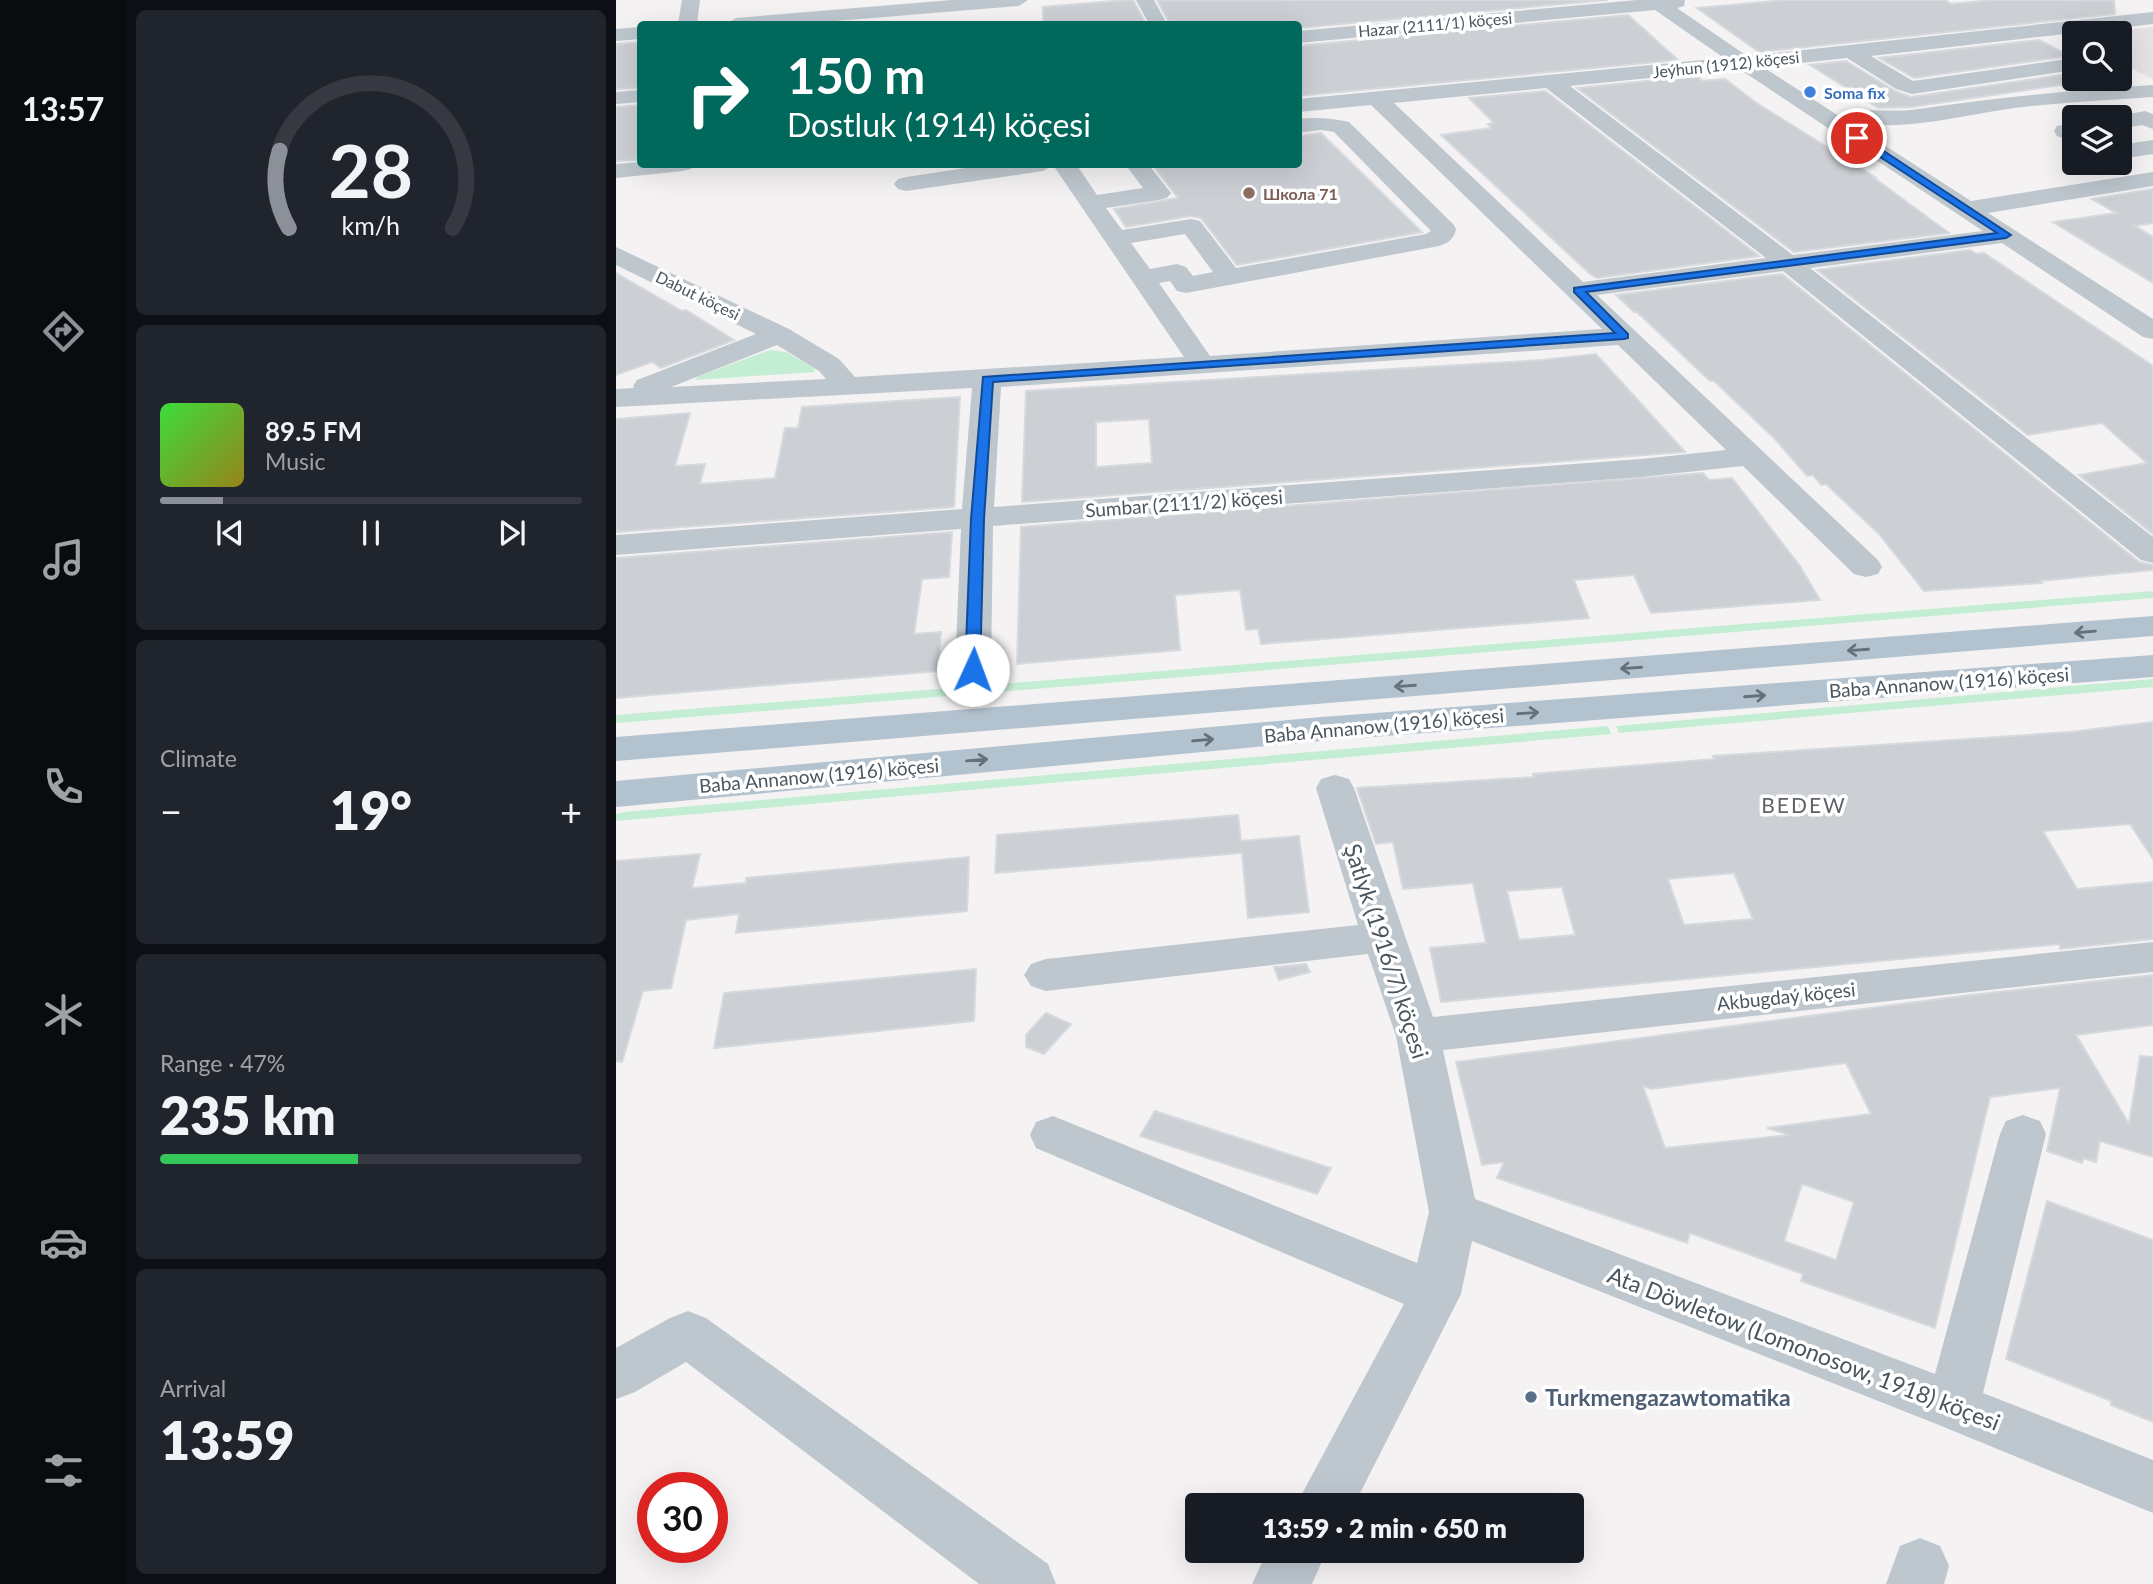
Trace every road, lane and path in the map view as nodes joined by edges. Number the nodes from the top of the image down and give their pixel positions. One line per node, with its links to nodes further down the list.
1 (691, 0): 10 (street)
2 (1019, 0): 9 (street)
3 (1144, 0): 12 (street)
4 (1697, 0): 6 (street, Hazar (2111/1) köçesi)
5 (2141, 0): 7 (street)
6 (1656, 2): 16 (street, Hazar (2111/1) köçesi); 20 (street)
7 (2153, 6)
8 (2153, 19): 13 (street, Jeýhun (1912) köçesi)
9 (846, 20): 11 (street)
10 (688, 21)
11 (818, 21)
12 (1156, 21)
13 (2042, 30): 17 (street); 18 (street, Jeýhun (1912) köçesi)
14 (637, 33): 15 (street)
15 (616, 35)
16 (1302, 37)
17 (2062, 40)
18 (1851, 52): 19 (street); 20 (street, Jeýhun (1912) köçesi)
19 (2062, 66)
20 (1752, 68): 22 (street); 23 (street, Jeýhun (1912) köçesi); 31 (street)
21 (2132, 77): 24 (street)
22 (1811, 78)
23 (1550, 81): 27 (street, Jeýhun (1912) köçesi); 48 (street)
24 (2153, 89): 31 (street)
25 (637, 96): 26 (street)
26 (616, 98)
27 (1377, 99): 28 (street, Jeýhun (1912) köçesi); 39 (street)
28 (1302, 106)
29 (2132, 120): 30 (street)
30 (2153, 122)
31 (1836, 124): 43 (street)
32 (1302, 125): 39 (street)
33 (2153, 147): 34 (street)
34 (2132, 150)
35 (645, 168): 38 (street)
36 (1016, 168): 41 (street)
37 (1140, 170): 42 (street)
38 (616, 171)
39 (1418, 171): 50 (street); 52 (street)
40 (2151, 181): 43 (street)
41 (906, 184)
42 (1078, 184): 46 (street)
43 (1966, 209): 45 (street)
44 (1150, 233): 46 (street); 49 (street); 50 (street)
45 (2006, 235): 48 (street); 53 (street)
46 (1116, 238): 51 (street)
47 (616, 255): 54 (street, Dabut köçesi)
48 (1787, 262): 52 (street); 63 (street)
49 (1177, 272): 50 (street); 51 (street)
50 (1229, 277)
51 (1144, 278): 56 (street)
52 (1578, 290): 55 (street)
53 (2153, 331)
54 (779, 335): 58 (street, Dabut köçesi); 59 (street, Dabut köçesi)
55 (1624, 336): 56 (street); 60 (street)
56 (1203, 365): 57 (street)
57 (987, 379): 58 (street); 61 (street)
58 (844, 387): 59 (street)
59 (616, 398)
60 (1752, 456): 61 (street, Sumbar (2111/2) köçesi); 64 (street)
61 (977, 519): 62 (street, Sumbar (2111/2) köçesi); 67 (street)
62 (616, 545)
63 (2153, 553)
64 (1866, 567)
65 (2153, 626): 68 (main road, Baba Annanow (1916) köçesi, one-way to 68)
66 (2153, 666): 70 (main road, Baba Annanow (1916) köçesi, one-way to 66)
67 (973, 670)
68 (616, 749)
69 (1335, 788): 71 (street, Şatlyk (1916/7) köçesi)
70 (616, 794)
71 (1382, 937): 73 (street); 74 (street, Şatlyk (1916/7) köçesi)
72 (2153, 957): 74 (street, Akbugdaý köçesi)
73 (1046, 975)
74 (1418, 1036): 77 (street, Şatlyk (1916/7) köçesi)
75 (1053, 1135): 78 (street)
76 (2024, 1135): 80 (street)
77 (1453, 1212): 78 (street, Şatlyk (1916/7) köçesi); 80 (street, Ata Döwletow (Lomonosow, 1918) köçesi)
78 (1436, 1294): 82 (street, Şatlyk (1916/7) köçesi)
79 (616, 1375): 84 (street)
80 (1953, 1406): 81 (street, Ata Döwletow (Lomonosow, 1918) köçesi)
81 (2153, 1487)
82 (1330, 1493)
83 (1292, 1563): 85 (street)
84 (1027, 1584)
85 (1282, 1584)

